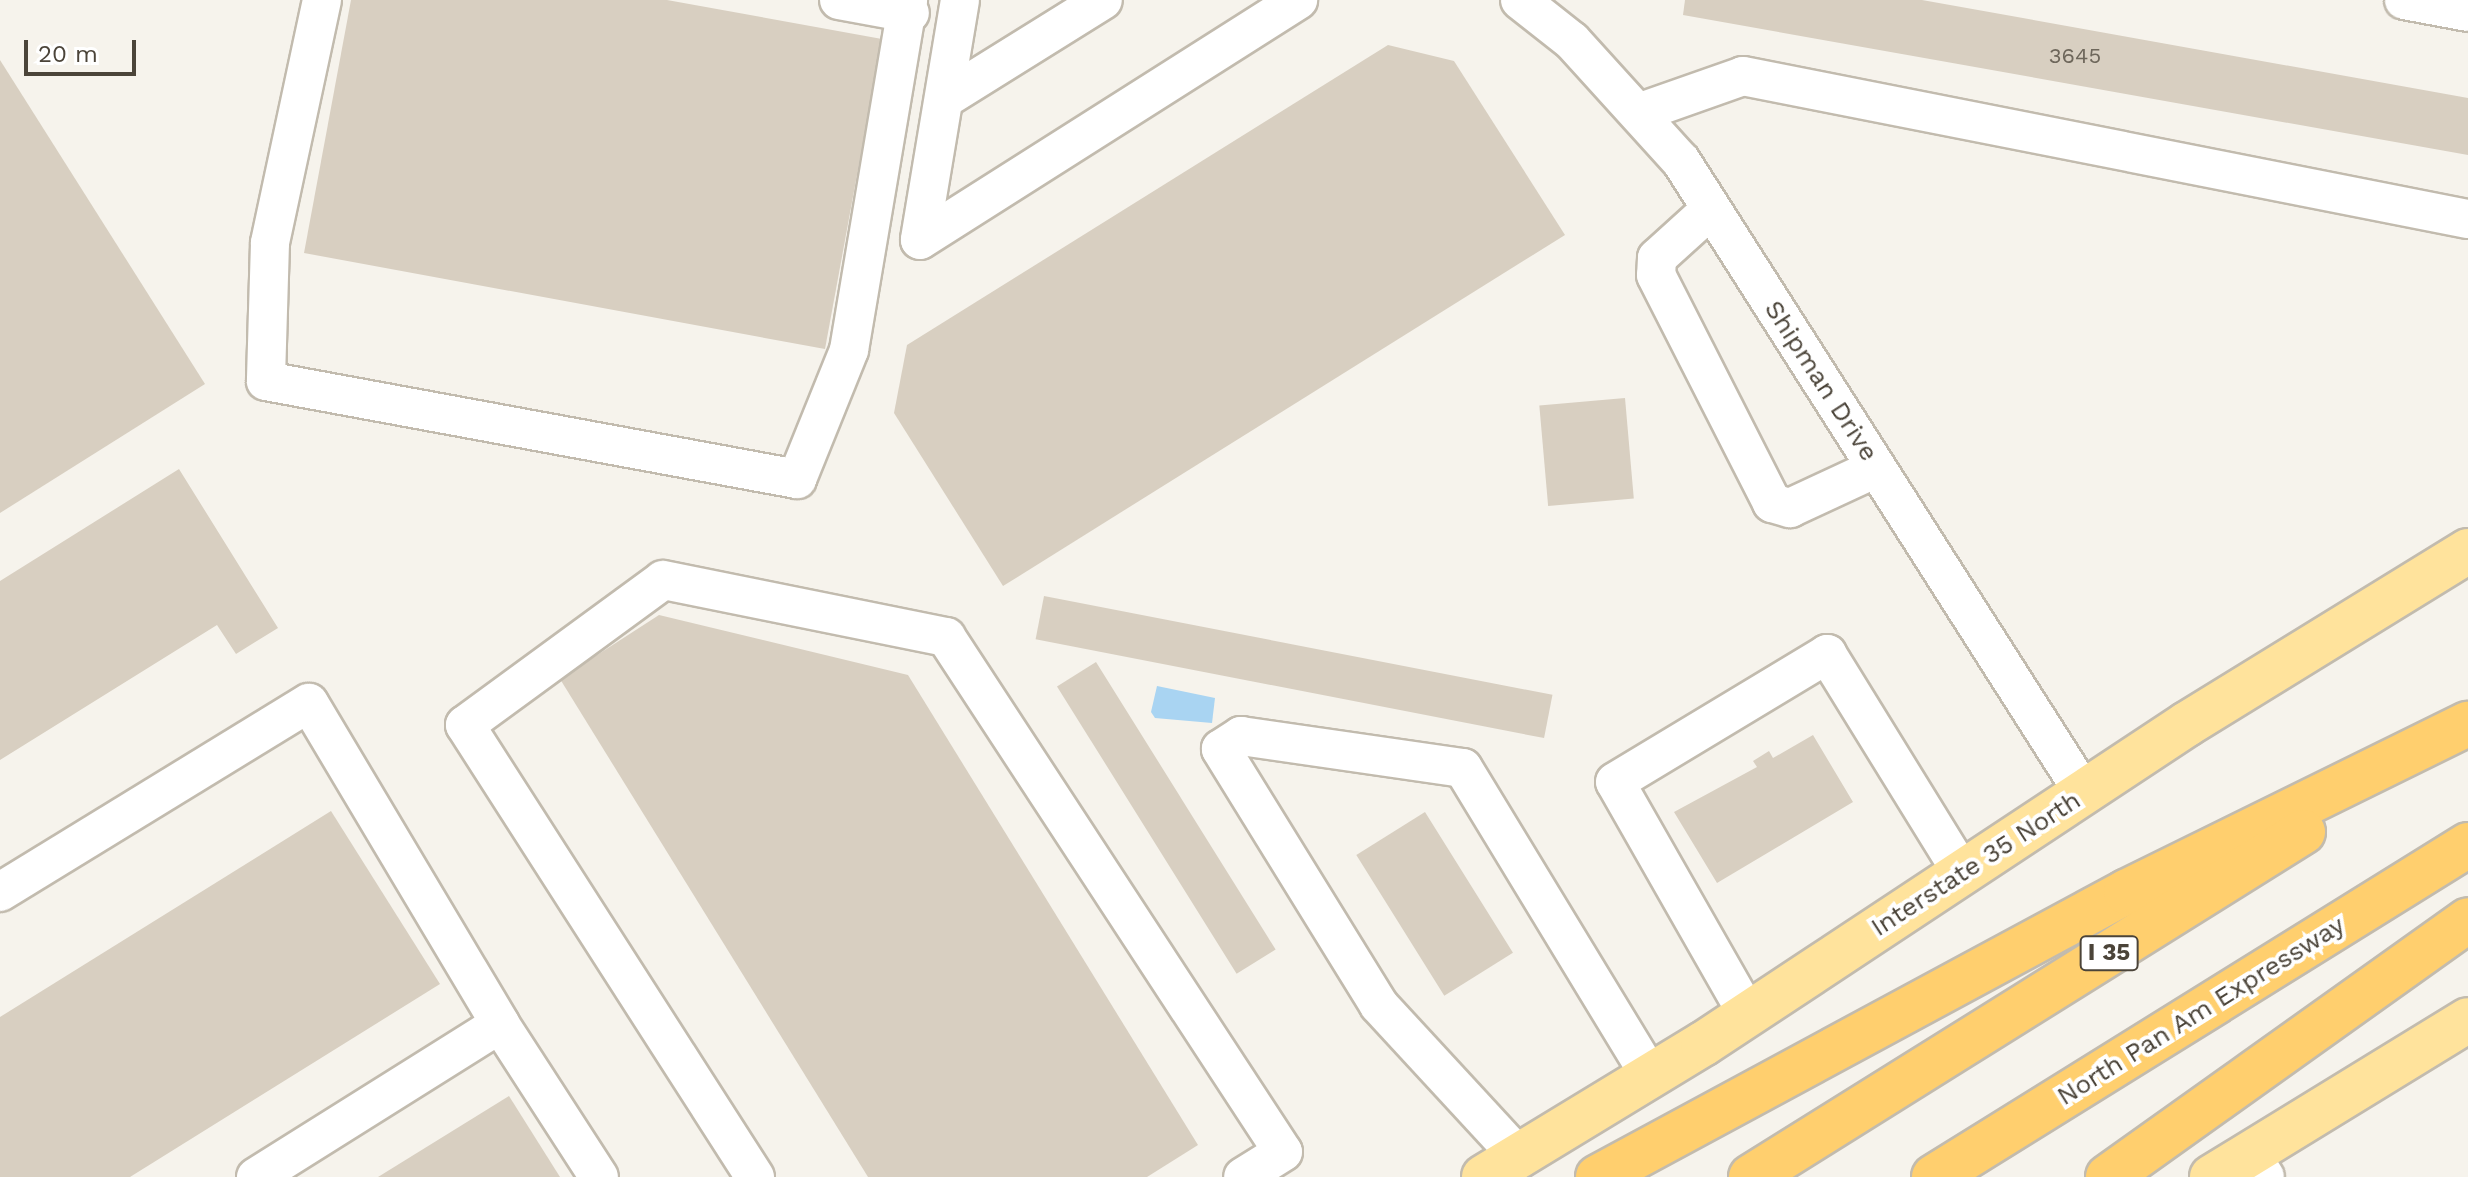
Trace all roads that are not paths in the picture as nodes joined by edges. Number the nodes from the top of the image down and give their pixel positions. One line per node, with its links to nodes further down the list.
1 (322, 0): 8 (street)
2 (839, 0): 8 (street)
3 (960, 0): 10 (street)
4 (1103, 0): 10 (street)
5 (1298, 0): 10 (street)
6 (1520, 0): 11 (street, Shipman Drive)
7 (2404, 0): 9 (street)
8 (909, 7)
9 (2468, 12)
10 (944, 99)
11 (1641, 112): 12 (street, Shipman Drive); 13 (street)
12 (1711, 209): 14 (street, Shipman Drive); 14 (street)
13 (2468, 219)
14 (1876, 468): 17 (street, Shipman Drive)
15 (2468, 551): 17 (main road, Interstate 35 North)
16 (2468, 727): 32 (highway); 33 (highway, I 35)
17 (2084, 793): 19 (main road, Interstate 35 North)
18 (2468, 845): 34 (highway, North Pan Am Expressway)
19 (1962, 873): 22 (main road, Interstate 35 North); 22 (street)
20 (0, 892): 24 (street)
21 (2468, 920): 35 (highway)
22 (1748, 1015): 25 (main road, Interstate 35 North)
23 (2468, 1020): 26 (main road)
24 (500, 1024): 28 (street); 29 (street)
25 (1651, 1077): 27 (main road, Interstate 35 North); 27 (street)
26 (2258, 1165): 36 (main road)
27 (1502, 1168)
28 (256, 1177)
29 (599, 1177)
30 (755, 1177): 31 (street)
31 (1243, 1177)
32 (1598, 1177)
33 (1751, 1177)
34 (1934, 1177)
35 (2108, 1177)
36 (2212, 1177)

